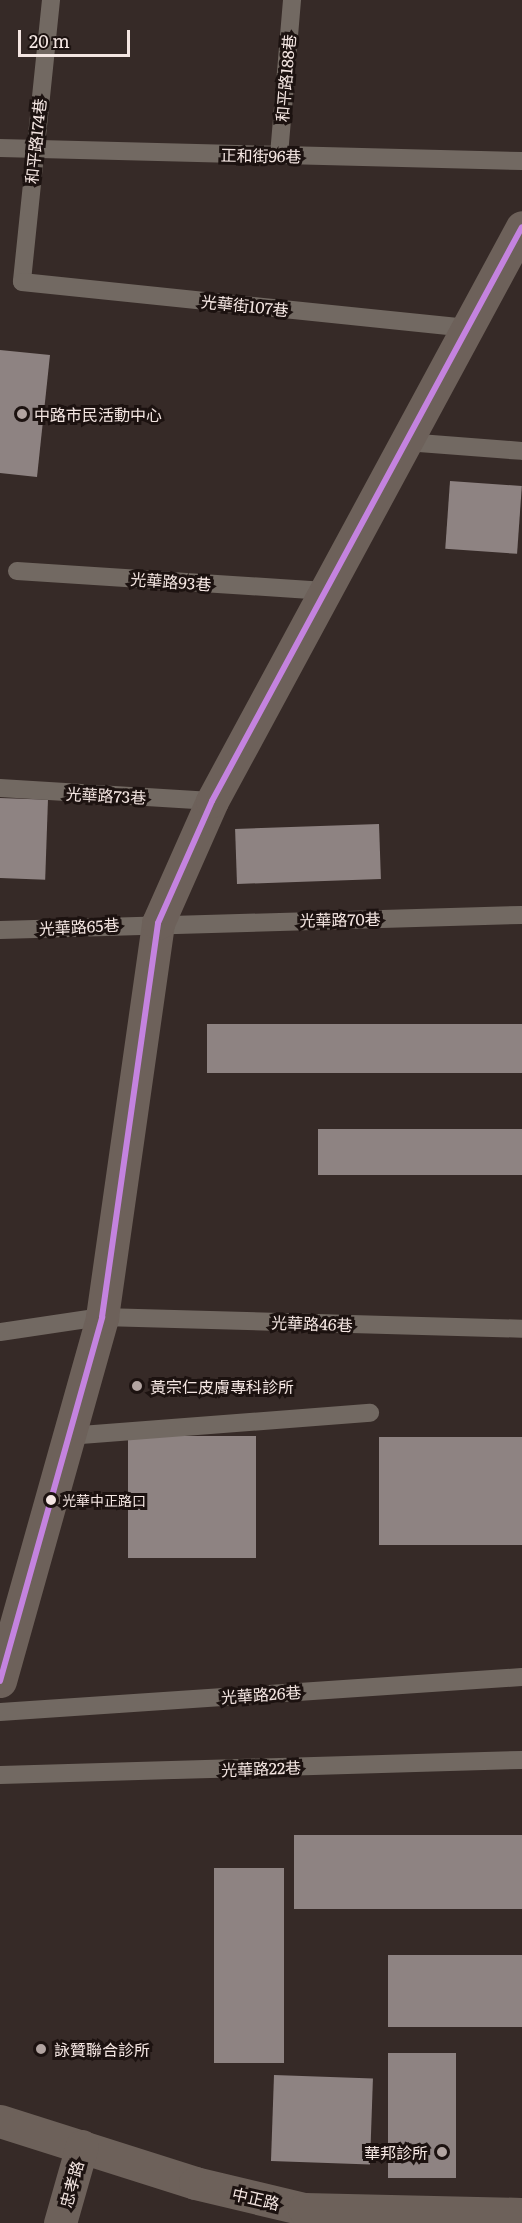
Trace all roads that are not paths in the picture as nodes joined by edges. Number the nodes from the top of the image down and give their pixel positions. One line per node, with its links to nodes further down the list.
1 (51, 0): 4 (lane, 和平路174巷)
2 (292, 0): 5 (lane, 和平路188巷)
3 (0, 148): 4 (lane, 正和街96巷)
4 (34, 149): 5 (lane, 正和街96巷); 8 (lane, 和平路174巷)
5 (279, 155): 6 (lane, 正和街96巷)
6 (522, 161)
7 (522, 227): 9 (street)
8 (22, 282): 9 (lane, 光華街107巷)
9 (468, 328): 10 (street)
10 (406, 442): 11 (lane); 13 (street)
11 (522, 451)
12 (17, 571): 13 (lane, 光華路93巷)
13 (325, 591): 15 (street)
14 (0, 788): 15 (lane, 光華路73巷)
15 (212, 801): 17 (street)
16 (522, 915): 17 (lane, 光華路70巷)
17 (158, 923): 18 (lane, 光華路65巷); 19 (street)
18 (0, 930)
19 (102, 1317): 20 (lane, 光華路46巷); 21 (lane, 光華路46巷); 23 (street)
20 (522, 1329)
21 (0, 1332)
22 (370, 1413): 23 (lane)
23 (68, 1436): 25 (street)
24 (522, 1677): 26 (lane, 光華路26巷)
25 (0, 1681)
26 (0, 1712)
27 (522, 1760): 28 (lane, 光華路22巷)
28 (0, 1775)
29 (0, 2121): 30 (street, 中正路)
30 (82, 2146): 31 (street, 中正路); 32 (street, 忠孝路)
31 (522, 2214)
32 (60, 2223)

